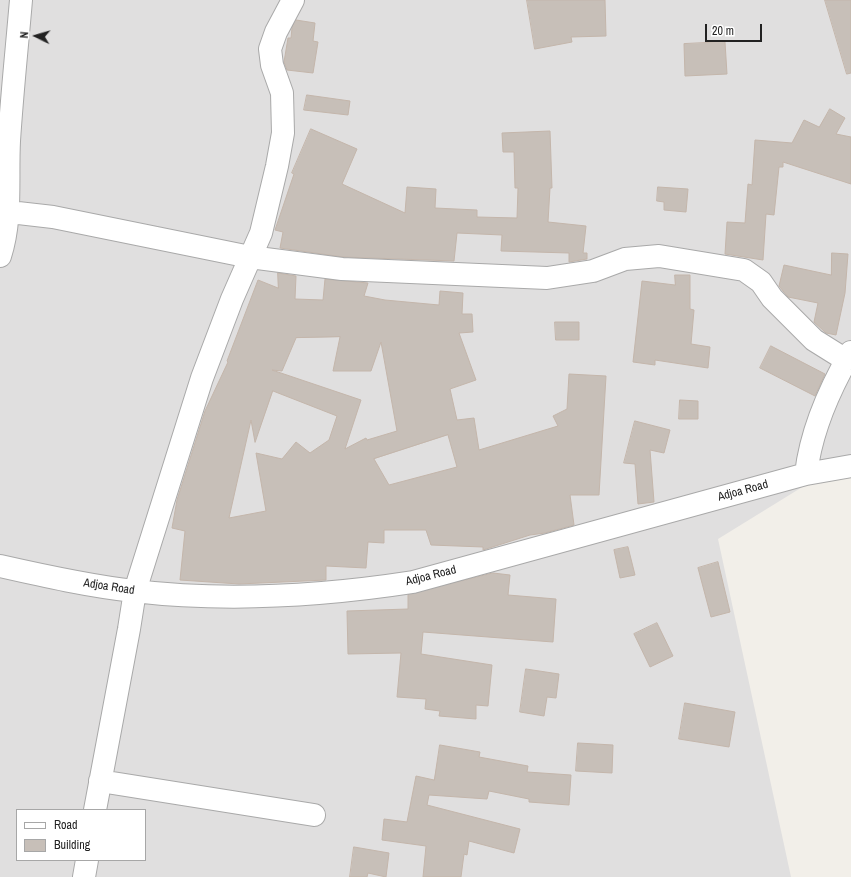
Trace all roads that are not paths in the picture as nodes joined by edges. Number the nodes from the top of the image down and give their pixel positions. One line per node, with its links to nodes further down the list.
1 (21, 0): 3 (street)
2 (293, 0): 5 (street)
3 (4, 211): 4 (street); 5 (street)
4 (0, 256)
5 (250, 257): 6 (street); 10 (street)
6 (849, 356): 8 (street)
7 (851, 466): 8 (street, Adjoa Road)
8 (806, 474): 10 (street, Adjoa Road)
9 (0, 566): 10 (street, Adjoa Road)
10 (135, 591): 11 (street)
11 (100, 781): 12 (street); 13 (street)
12 (95, 809)
13 (314, 815)
14 (87, 861): 15 (street)
15 (84, 877)

